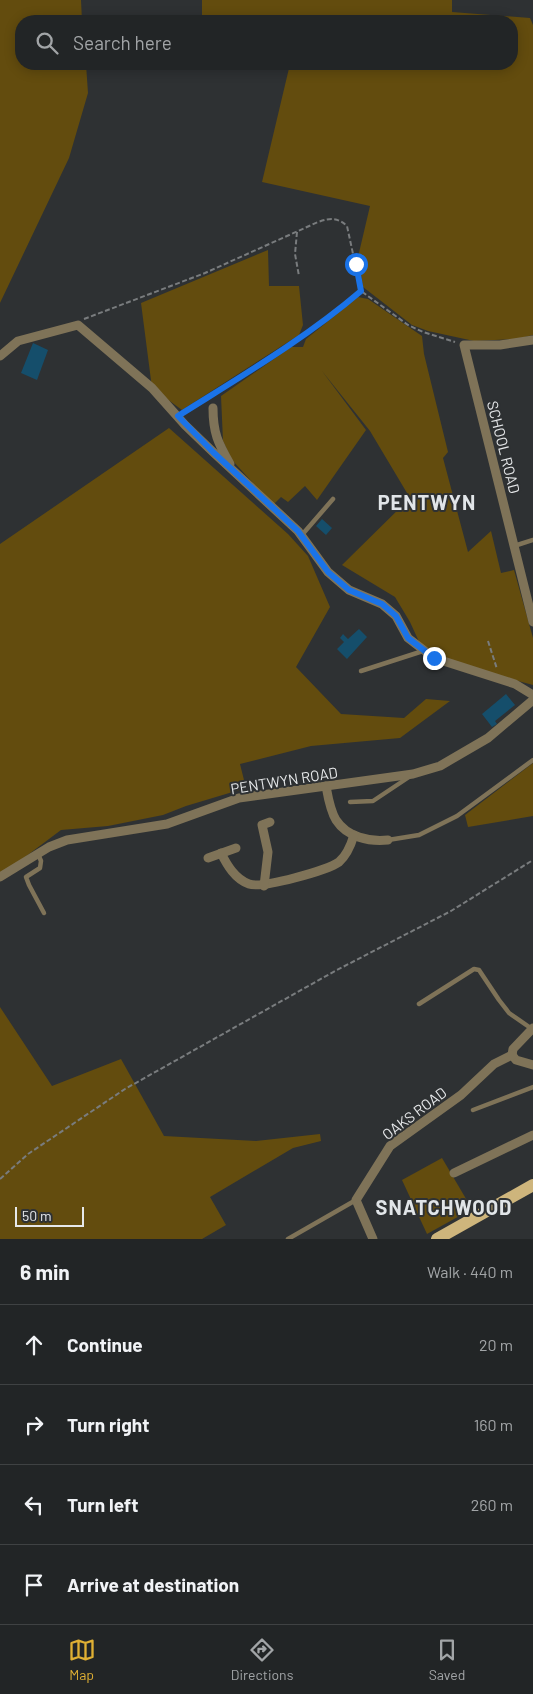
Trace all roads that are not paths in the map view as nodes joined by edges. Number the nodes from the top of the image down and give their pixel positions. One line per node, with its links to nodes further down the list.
1 (533, 340): 8 (street, SCHOOL ROAD)
2 (0, 356): 5 (street)
3 (213, 408): 5 (street)
4 (333, 499): 6 (lane)
5 (264, 500): 6 (street)
6 (301, 536): 12 (street)
7 (533, 540): 8 (lane)
8 (514, 546): 10 (street, SCHOOL ROAD)
9 (533, 577): 10 (street)
10 (523, 579): 11 (street, SCHOOL ROAD)
11 (533, 622)
12 (425, 651): 13 (lane); 14 (street)
13 (361, 672)
14 (533, 695)
15 (533, 700): 17 (street, PENTWYN ROAD)
16 (533, 760): 22 (lane)
17 (413, 774): 18 (street, PENTWYN ROAD); 19 (lane)
18 (326, 786): 21 (street); 25 (street, PENTWYN ROAD)
19 (350, 802)
20 (270, 822): 28 (street)
21 (354, 835): 22 (street); 28 (street)
22 (388, 840)
23 (236, 848): 24 (street)
24 (221, 853): 26 (street); 28 (street)
25 (38, 854): 27 (street, PENTWYN ROAD); 29 (lane)
26 (208, 858)
27 (0, 877)
28 (264, 886)
29 (44, 913)
30 (420, 1004): 31 (lane)
31 (532, 1029): 32 (street)
32 (512, 1055): 33 (street); 39 (street, OAKS ROAD)
33 (533, 1065)
34 (533, 1087): 35 (lane)
35 (473, 1110)
36 (533, 1135): 37 (street)
37 (454, 1174)
38 (533, 1185): 42 (main road)
39 (356, 1200): 40 (lane); 41 (street)
40 (288, 1239)
41 (373, 1239)
42 (437, 1239)

